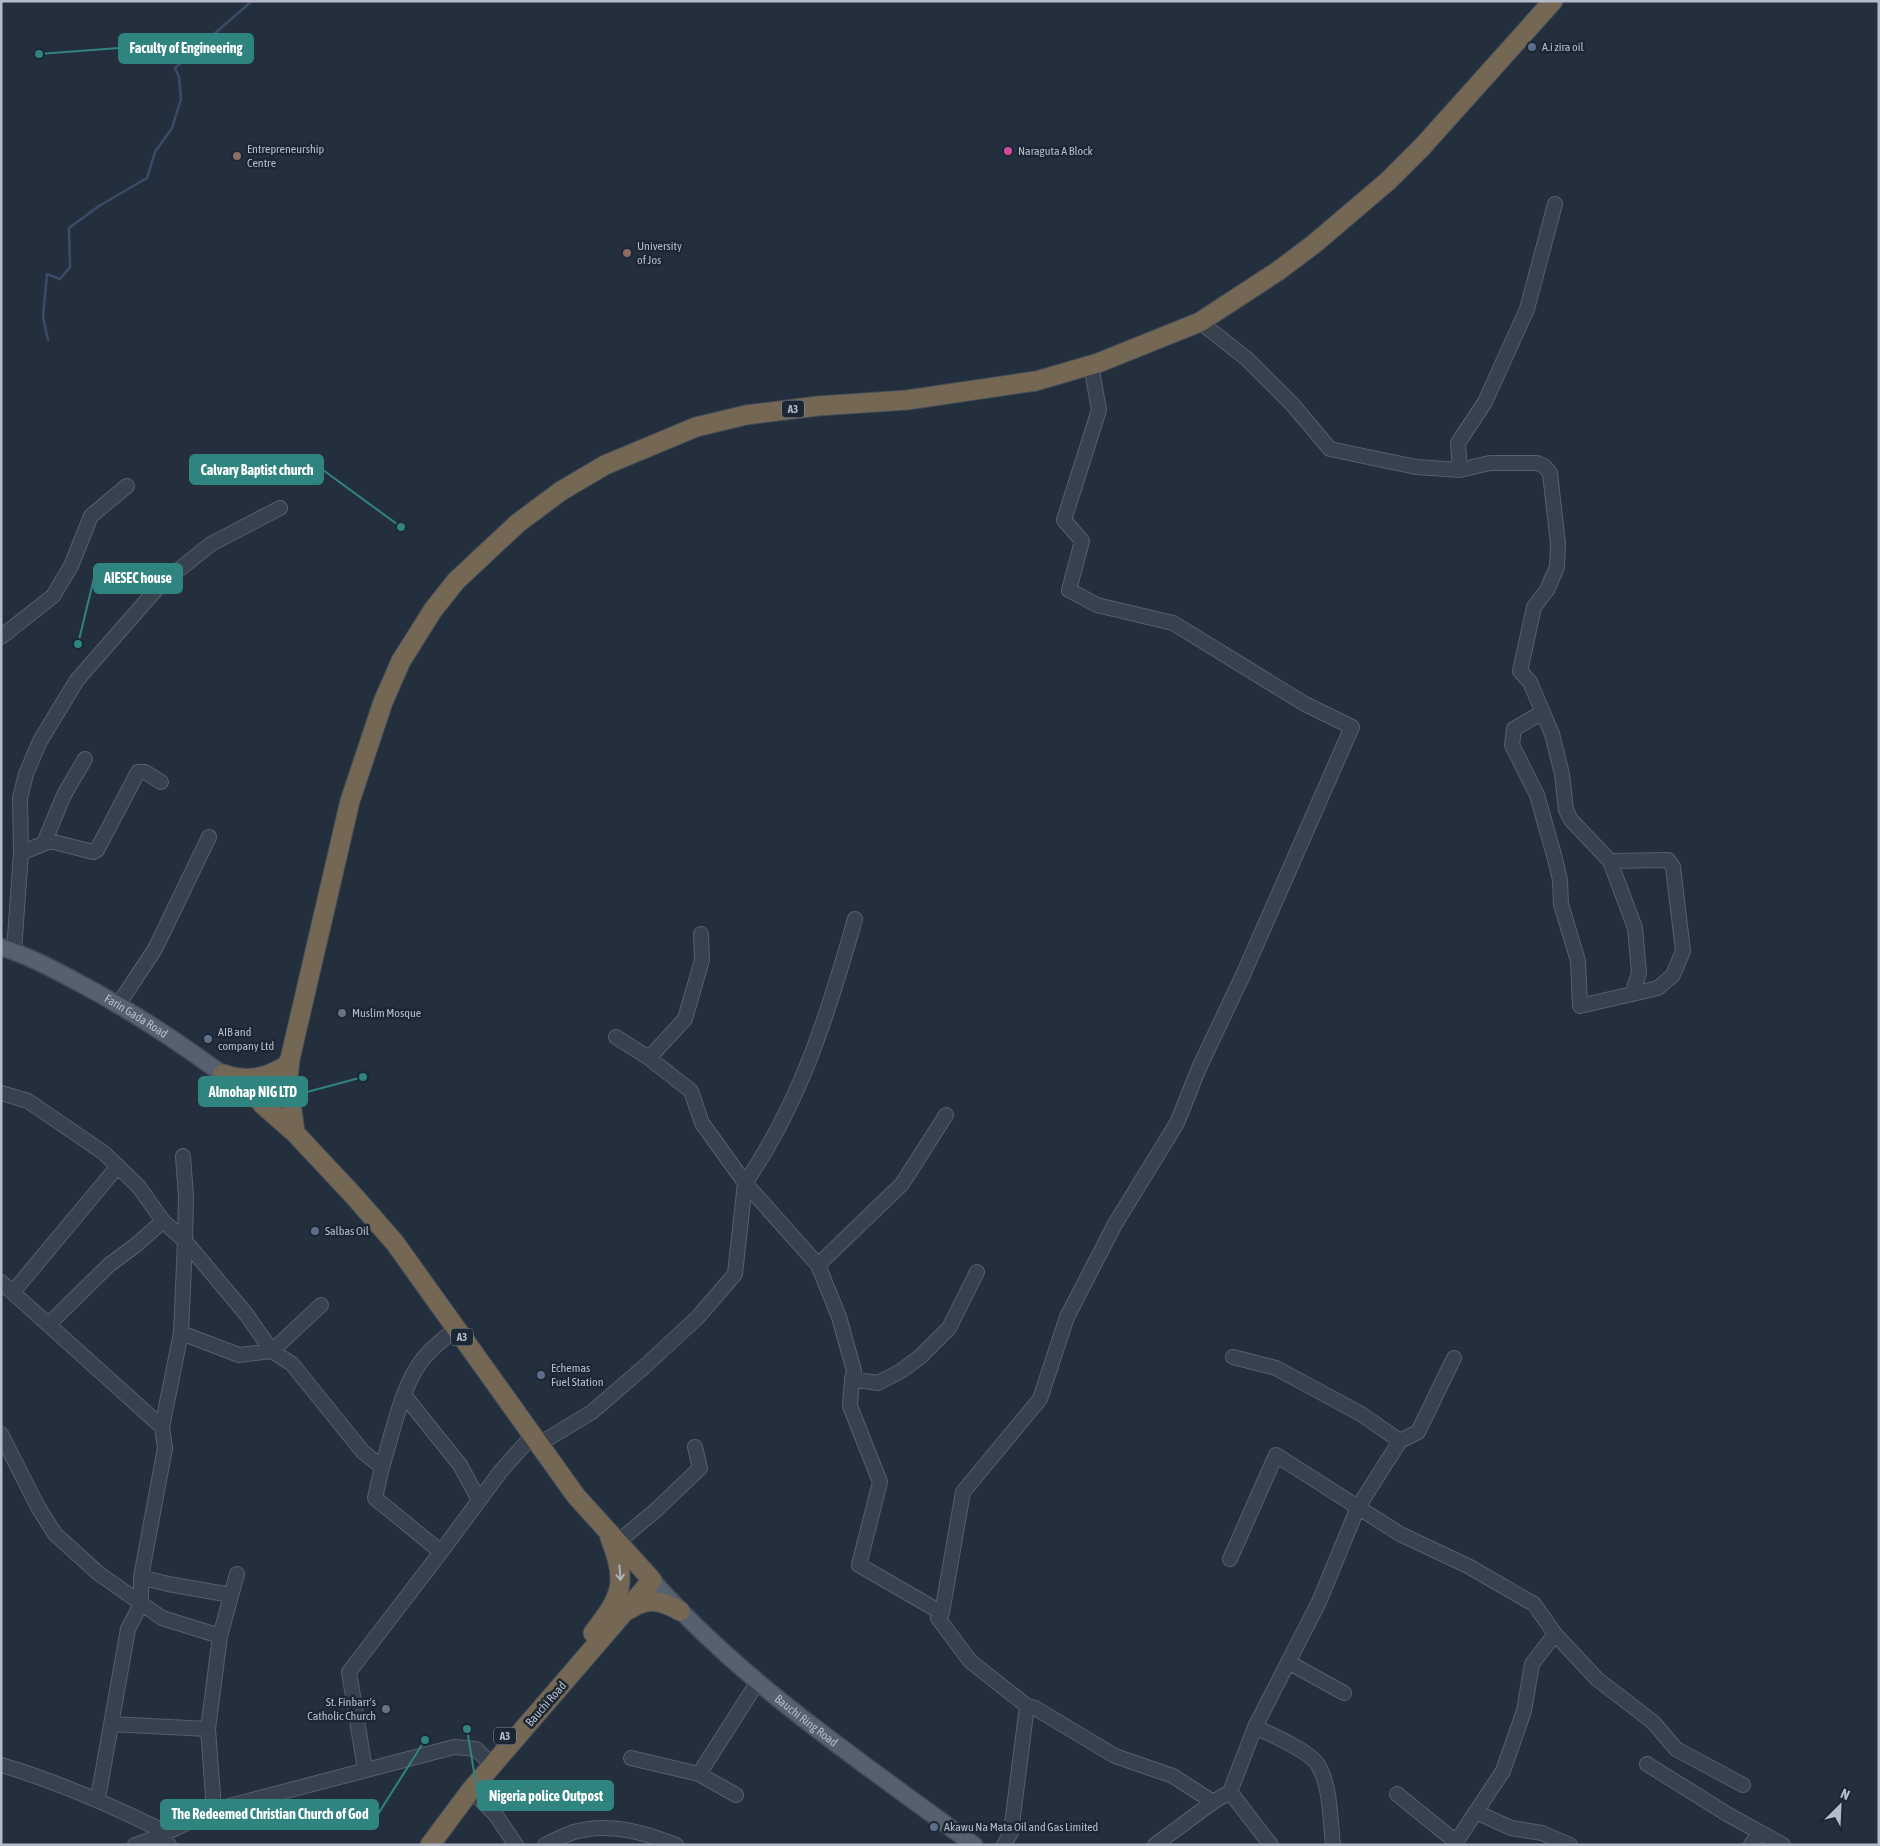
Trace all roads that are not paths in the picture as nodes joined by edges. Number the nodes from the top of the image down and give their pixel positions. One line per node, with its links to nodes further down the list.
1 (1553, 1): 3 (highway, A3)
2 (1555, 204): 5 (street)
3 (1200, 322): 4 (highway, A3); 5 (street)
4 (1091, 365): 23 (highway, A3); 66 (street)
5 (1460, 470): 9 (street)
6 (127, 486): 8 (street)
7 (280, 508): 14 (street)
8 (1, 637)
9 (1541, 713): 15 (street); 19 (street)
10 (85, 759): 13 (street)
11 (161, 782): 13 (street)
12 (209, 837): 20 (street)
13 (44, 843): 14 (street)
14 (21, 853): 18 (street)
15 (1610, 861): 19 (street); 19 (street)
16 (855, 919): 31 (street)
17 (701, 934): 22 (street)
18 (8, 949): 20 (main road, Farin Gada Road)
19 (1632, 994)
20 (118, 1005): 24 (main road, Farin Gada Road)
21 (616, 1037): 22 (street)
22 (649, 1058): 31 (street)
23 (287, 1068): 24 (highway); 26 (highway, A3); 28 (highway, A3)
24 (223, 1074): 26 (main road, Farin Gada Road)
25 (1, 1093): 30 (street)
26 (266, 1108): 28 (highway, A3)
27 (946, 1115): 34 (street)
28 (294, 1133): 40 (highway, A3)
29 (183, 1156): 33 (street)
30 (118, 1166): 32 (street); 37 (street)
31 (745, 1183): 34 (street); 49 (street)
32 (163, 1221): 33 (street); 39 (street)
33 (185, 1241): 41 (street); 42 (street)
34 (818, 1265): 45 (street)
35 (977, 1272): 45 (street)
36 (1, 1282): 37 (street)
37 (13, 1292): 39 (street)
38 (320, 1305): 42 (street)
39 (49, 1324): 47 (street)
40 (456, 1328): 46 (street); 49 (highway, A3)
41 (181, 1333): 42 (street); 47 (street)
42 (272, 1351): 52 (street)
43 (1232, 1357): 50 (street)
44 (1454, 1358): 50 (street)
45 (852, 1379): 66 (street)
46 (404, 1395): 52 (street); 53 (street)
47 (162, 1427): 60 (street)
48 (1, 1434): 63 (street)
49 (536, 1440): 53 (street); 55 (highway, A3)
50 (1400, 1441): 54 (street)
51 (696, 1447): 56 (street)
52 (382, 1467): 57 (street)
53 (479, 1500): 57 (street)
54 (1358, 1507): 58 (street); 67 (street); 69 (street)
55 (605, 1527): 56 (highway, A3); 77 (highway, Bauchi Road / A3, one-way to 77)
56 (619, 1541): 61 (highway, A3)
57 (441, 1552): 80 (street)
58 (1230, 1559)
59 (237, 1574): 62 (street)
60 (141, 1577): 62 (street); 63 (street)
61 (652, 1580): 64 (highway, A3); 65 (main road, Bauchi Ring Road)
62 (231, 1595): 68 (street)
63 (141, 1604): 68 (street); 73 (street)
64 (627, 1611): 65 (highway, A3); 83 (highway, Bauchi Road / A3)
65 (680, 1611): 70 (main road, Bauchi Ring Road)
66 (942, 1613): 72 (street)
67 (1556, 1634): 82 (street); 90 (street)
68 (220, 1636): 75 (street)
69 (1288, 1662): 71 (street); 74 (street)
70 (757, 1683): 81 (street); 101 (main road, Bauchi Ring Road)
71 (1344, 1693)
72 (1027, 1706): 88 (street); 102 (street)
73 (111, 1724): 75 (street); 87 (street)
74 (1255, 1727): 84 (street); 105 (street)
75 (208, 1729): 89 (street)
76 (631, 1758): 81 (street)
77 (486, 1759): 80 (street); 96 (highway, Bauchi Road / A3)
78 (1647, 1764): 92 (street)
79 (1, 1765): 87 (street)
80 (365, 1769): 89 (street)
81 (699, 1774): 86 (street)
82 (1743, 1785)
83 (471, 1790): 97 (highway, Bauchi Road / A3); 98 (street)
84 (1230, 1792): 88 (street); 104 (street)
85 (1397, 1794): 93 (street)
86 (736, 1795)
87 (98, 1798): 91 (street)
88 (1212, 1802): 103 (street)
89 (214, 1810): 91 (street)
90 (1478, 1812): 93 (street); 106 (street)
91 (155, 1838): 94 (street); 95 (street)
92 (1755, 1839): 107 (street)
93 (1455, 1844)
94 (135, 1845)
95 (169, 1845)
96 (416, 1845)
97 (430, 1845)
98 (516, 1845)
99 (545, 1845): 100 (street)
100 (676, 1845)
101 (974, 1845)
102 (1004, 1845)
103 (1155, 1845)
104 (1271, 1845)
105 (1333, 1845)
106 (1570, 1845)
107 (1783, 1845)

